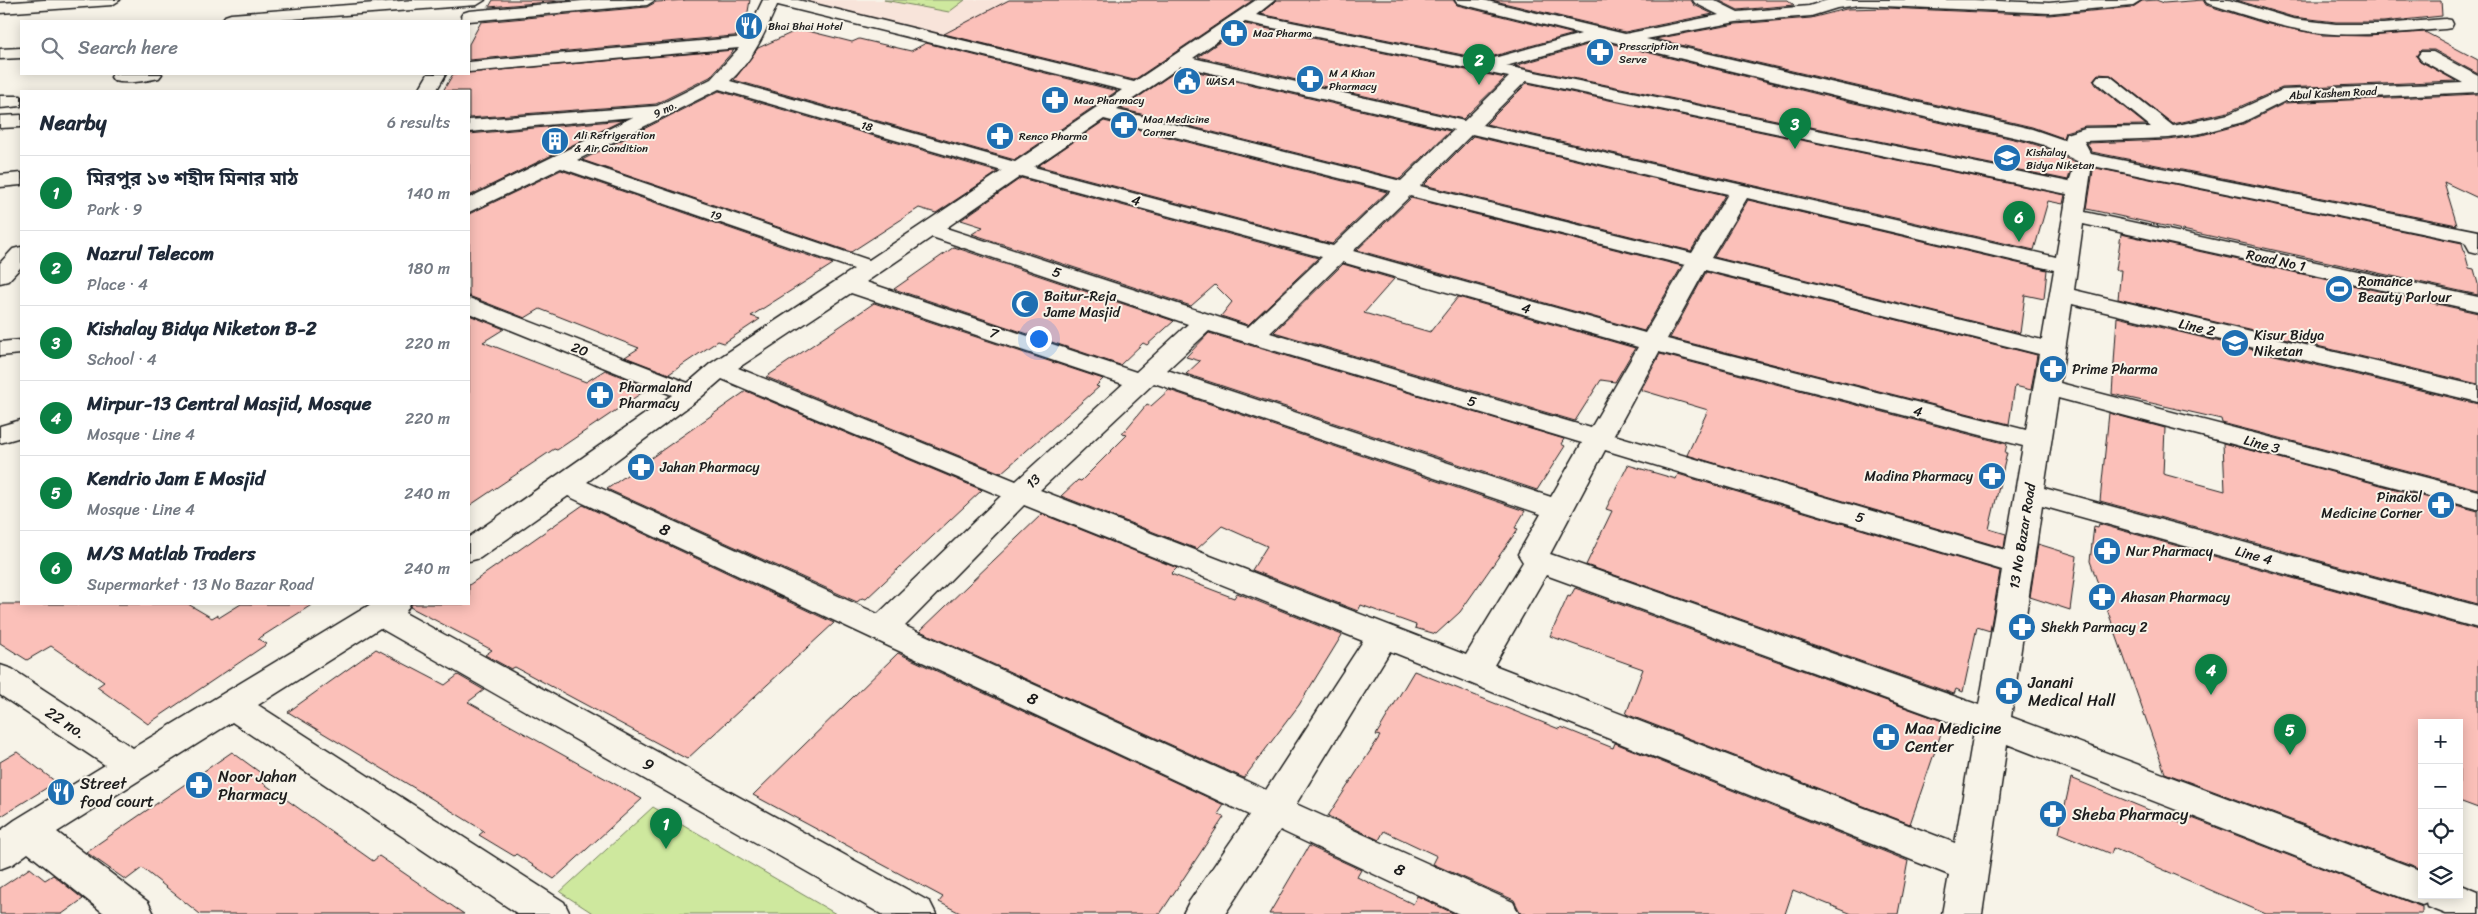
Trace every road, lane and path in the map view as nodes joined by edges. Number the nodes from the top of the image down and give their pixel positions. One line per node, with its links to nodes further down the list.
1 (112, 0): 13 (street)
2 (247, 0): 17 (street)
3 (477, 0): 16 (street); 17 (street)
4 (647, 0): 16 (street)
5 (770, 0): 21 (street, 9 no.)
6 (778, 0): 33 (street)
7 (1267, 0): 14 (street)
8 (1463, 0): 19 (street)
9 (1701, 0): 15 (street)
10 (2133, 0): 15 (street)
11 (2256, 0): 12 (street)
12 (2218, 2): 18 (street)
13 (0, 8)
14 (1244, 17): 25 (street); 27 (street, Road No 1)
15 (1736, 17): 20 (street)
16 (467, 19)
17 (228, 20)
18 (2445, 24)
19 (1601, 34): 20 (street); 27 (street)
20 (1623, 38): 45 (street)
21 (752, 42): 26 (street); 32 (street, 9 no.)
22 (20, 53): 23 (street)
23 (0, 54)
24 (2427, 56): 44 (street, Abul Kashem Road)
25 (1178, 60): 33 (street); 43 (street)
26 (470, 67)
27 (1482, 67): 30 (street, Road No 1)
28 (122, 75): 34 (street)
29 (437, 75): 35 (street)
30 (1521, 76): 43 (street); 50 (street, Road No 1)
31 (2104, 80): 44 (street)
32 (717, 83): 38 (street, 9 no.); 47 (street, 18)
33 (1135, 88): 39 (street)
34 (107, 90)
35 (428, 90)
36 (20, 101): 37 (street)
37 (0, 102)
38 (667, 108): 42 (street); 46 (street, 9 no.)
39 (1100, 112): 47 (street); 48 (street)
40 (20, 120): 41 (street)
41 (0, 122)
42 (470, 126)
43 (1468, 127): 48 (street); 49 (street)
44 (2169, 132): 45 (street, Abul Kashem Road)
45 (2083, 158): 50 (street, 13 No Bazar Road); 53 (street)
46 (560, 162): 51 (street, 9 no.); 57 (street, 19)
47 (1017, 169): 52 (street); 54 (street, 4)
48 (1406, 187): 54 (street); 55 (street)
49 (1740, 192): 55 (street); 56 (street)
50 (2076, 203): 56 (street, 13 No Bazar Road); 60 (street, Road No 1)
51 (470, 206)
52 (930, 229): 57 (street); 62 (street, 5)
53 (2478, 246)
54 (1338, 254): 63 (street); 64 (street, 4)
55 (1698, 260): 64 (street); 67 (street)
56 (2065, 266): 59 (street, 13 No Bazar Road)
57 (872, 268): 58 (street)
58 (848, 284): 68 (street); 69 (street, 7)
59 (2061, 294): 67 (street, 13 No Bazar Road); 72 (street, Line 2)
60 (2478, 304)
61 (470, 306): 71 (street, 20)
62 (1197, 331): 63 (street, 5); 69 (street, 13)
63 (1253, 336): 75 (street, 5)
64 (1652, 343): 75 (street); 76 (street, 4)
65 (20, 346): 66 (street)
66 (0, 348)
67 (2052, 350): 70 (street, 13 No Bazar Road)
68 (719, 369): 71 (street); 79 (street)
69 (1145, 377): 79 (street, 13); 81 (street, 7)
70 (2046, 388): 76 (street, 13 No Bazar Road); 80 (street, Line 3)
71 (691, 393): 77 (street)
72 (2478, 394)
73 (20, 428): 74 (street)
74 (0, 435)
75 (1598, 439): 81 (street); 84 (street, 5)
76 (2038, 442): 78 (street, 13 No Bazar Road)
77 (566, 484): 82 (street); 87 (street, 8)
78 (2029, 493): 84 (street, 13 No Bazar Road); 86 (street, Line 4)
79 (1020, 494): 87 (street, 13); 88 (street)
80 (2478, 500)
81 (1558, 509): 83 (street)
82 (470, 549)
83 (1539, 561): 89 (street); 92 (street)
84 (2018, 564): 92 (street, 13 No Bazar Road)
85 (388, 609): 91 (street); 102 (street, 9)
86 (2478, 617)
87 (883, 629): 94 (street, 8)
88 (1382, 637): 89 (street); 94 (street)
89 (1471, 671): 96 (street)
90 (0, 678): 93 (street, 22 no.)
91 (232, 706): 93 (street); 101 (street)
92 (1993, 724): 96 (street, 13 No Bazar Road); 97 (street)
93 (133, 766): 95 (street)
94 (1273, 810): 103 (street); 104 (street, 8)
95 (14, 842): 100 (street)
96 (1970, 866): 105 (street, 13 No Bazar Road)
97 (2418, 886)
98 (2452, 899): 99 (street)
99 (2478, 909)
100 (134, 914)
101 (550, 914)
102 (916, 914)
103 (1203, 914)
104 (1499, 914)
105 (1962, 914)

